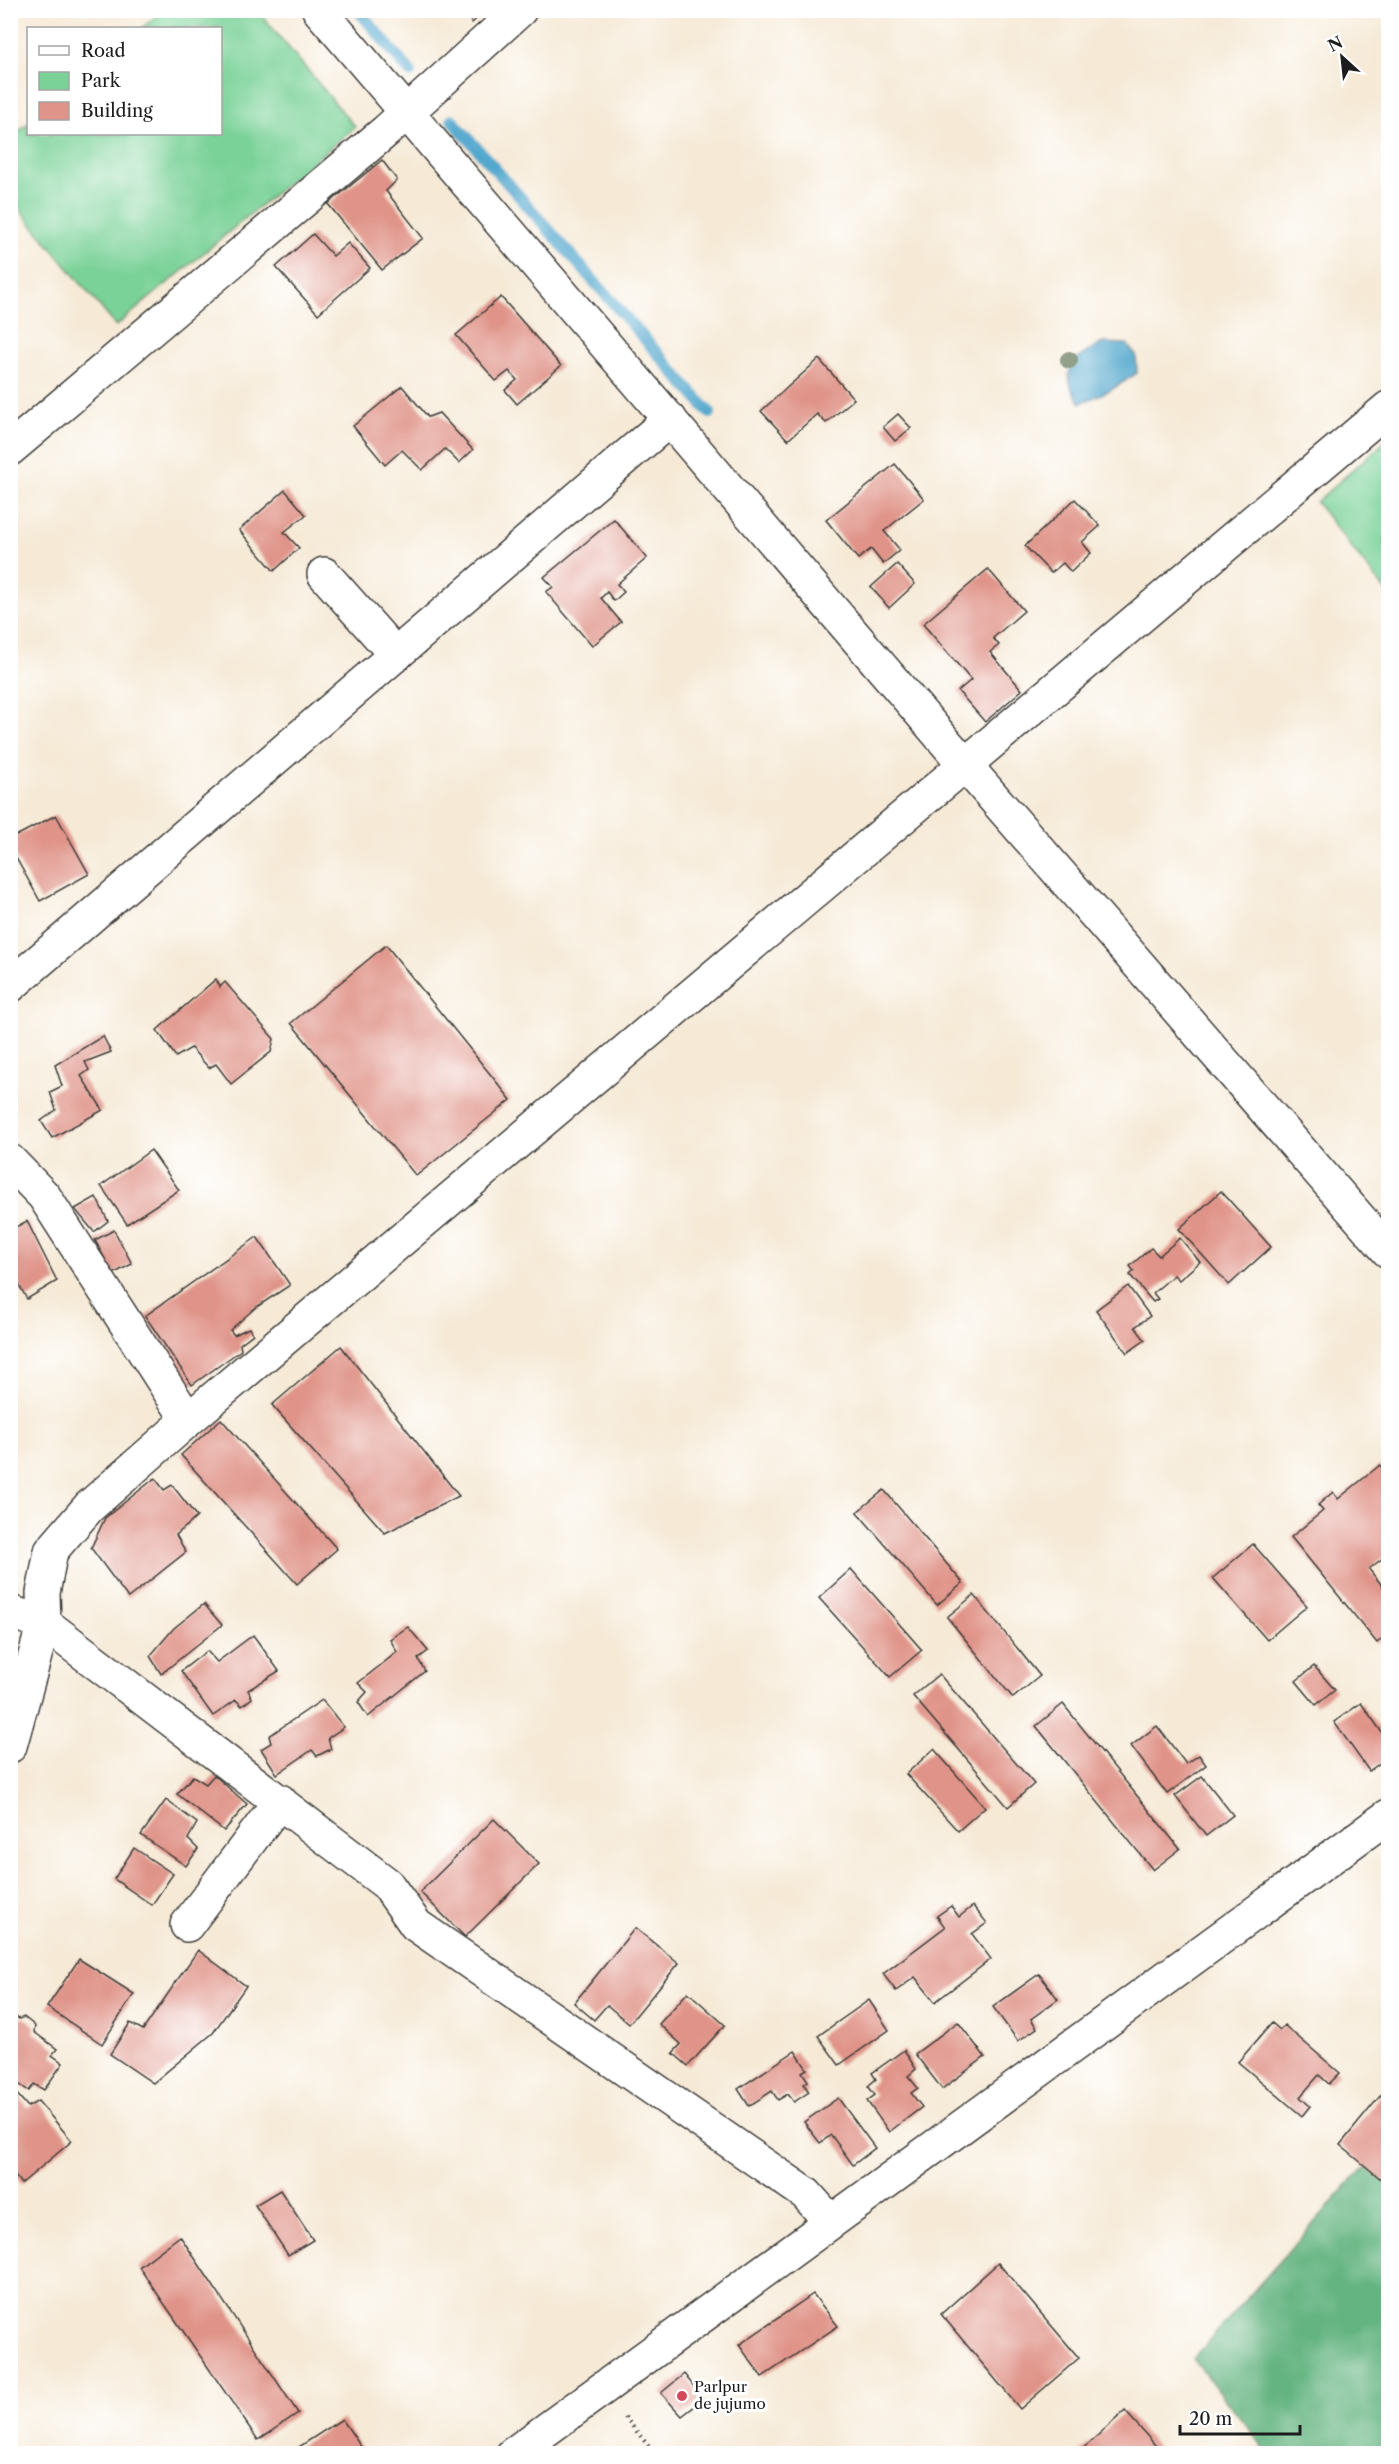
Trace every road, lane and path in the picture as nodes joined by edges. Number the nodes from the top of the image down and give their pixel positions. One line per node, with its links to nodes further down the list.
1 (319, 10): 3 (street)
2 (520, 10): 3 (street)
3 (406, 113): 5 (street); 6 (street)
4 (1389, 408): 9 (street)
5 (670, 419): 8 (street); 9 (street)
6 (10, 448)
7 (324, 574): 8 (street)
8 (396, 655): 10 (street)
9 (966, 766): 12 (street); 13 (street)
10 (10, 986)
11 (10, 1161): 13 (street)
12 (1389, 1251)
13 (188, 1420): 15 (street)
14 (10, 1612): 15 (street)
15 (44, 1623): 16 (street); 17 (street)
16 (10, 1746)
17 (280, 1801): 19 (street); 20 (street)
18 (1389, 1816): 20 (street)
19 (187, 1925)
20 (830, 2221): 21 (street)
21 (602, 2389): 22 (street); 23 (path)
22 (513, 2454)
23 (655, 2454)

